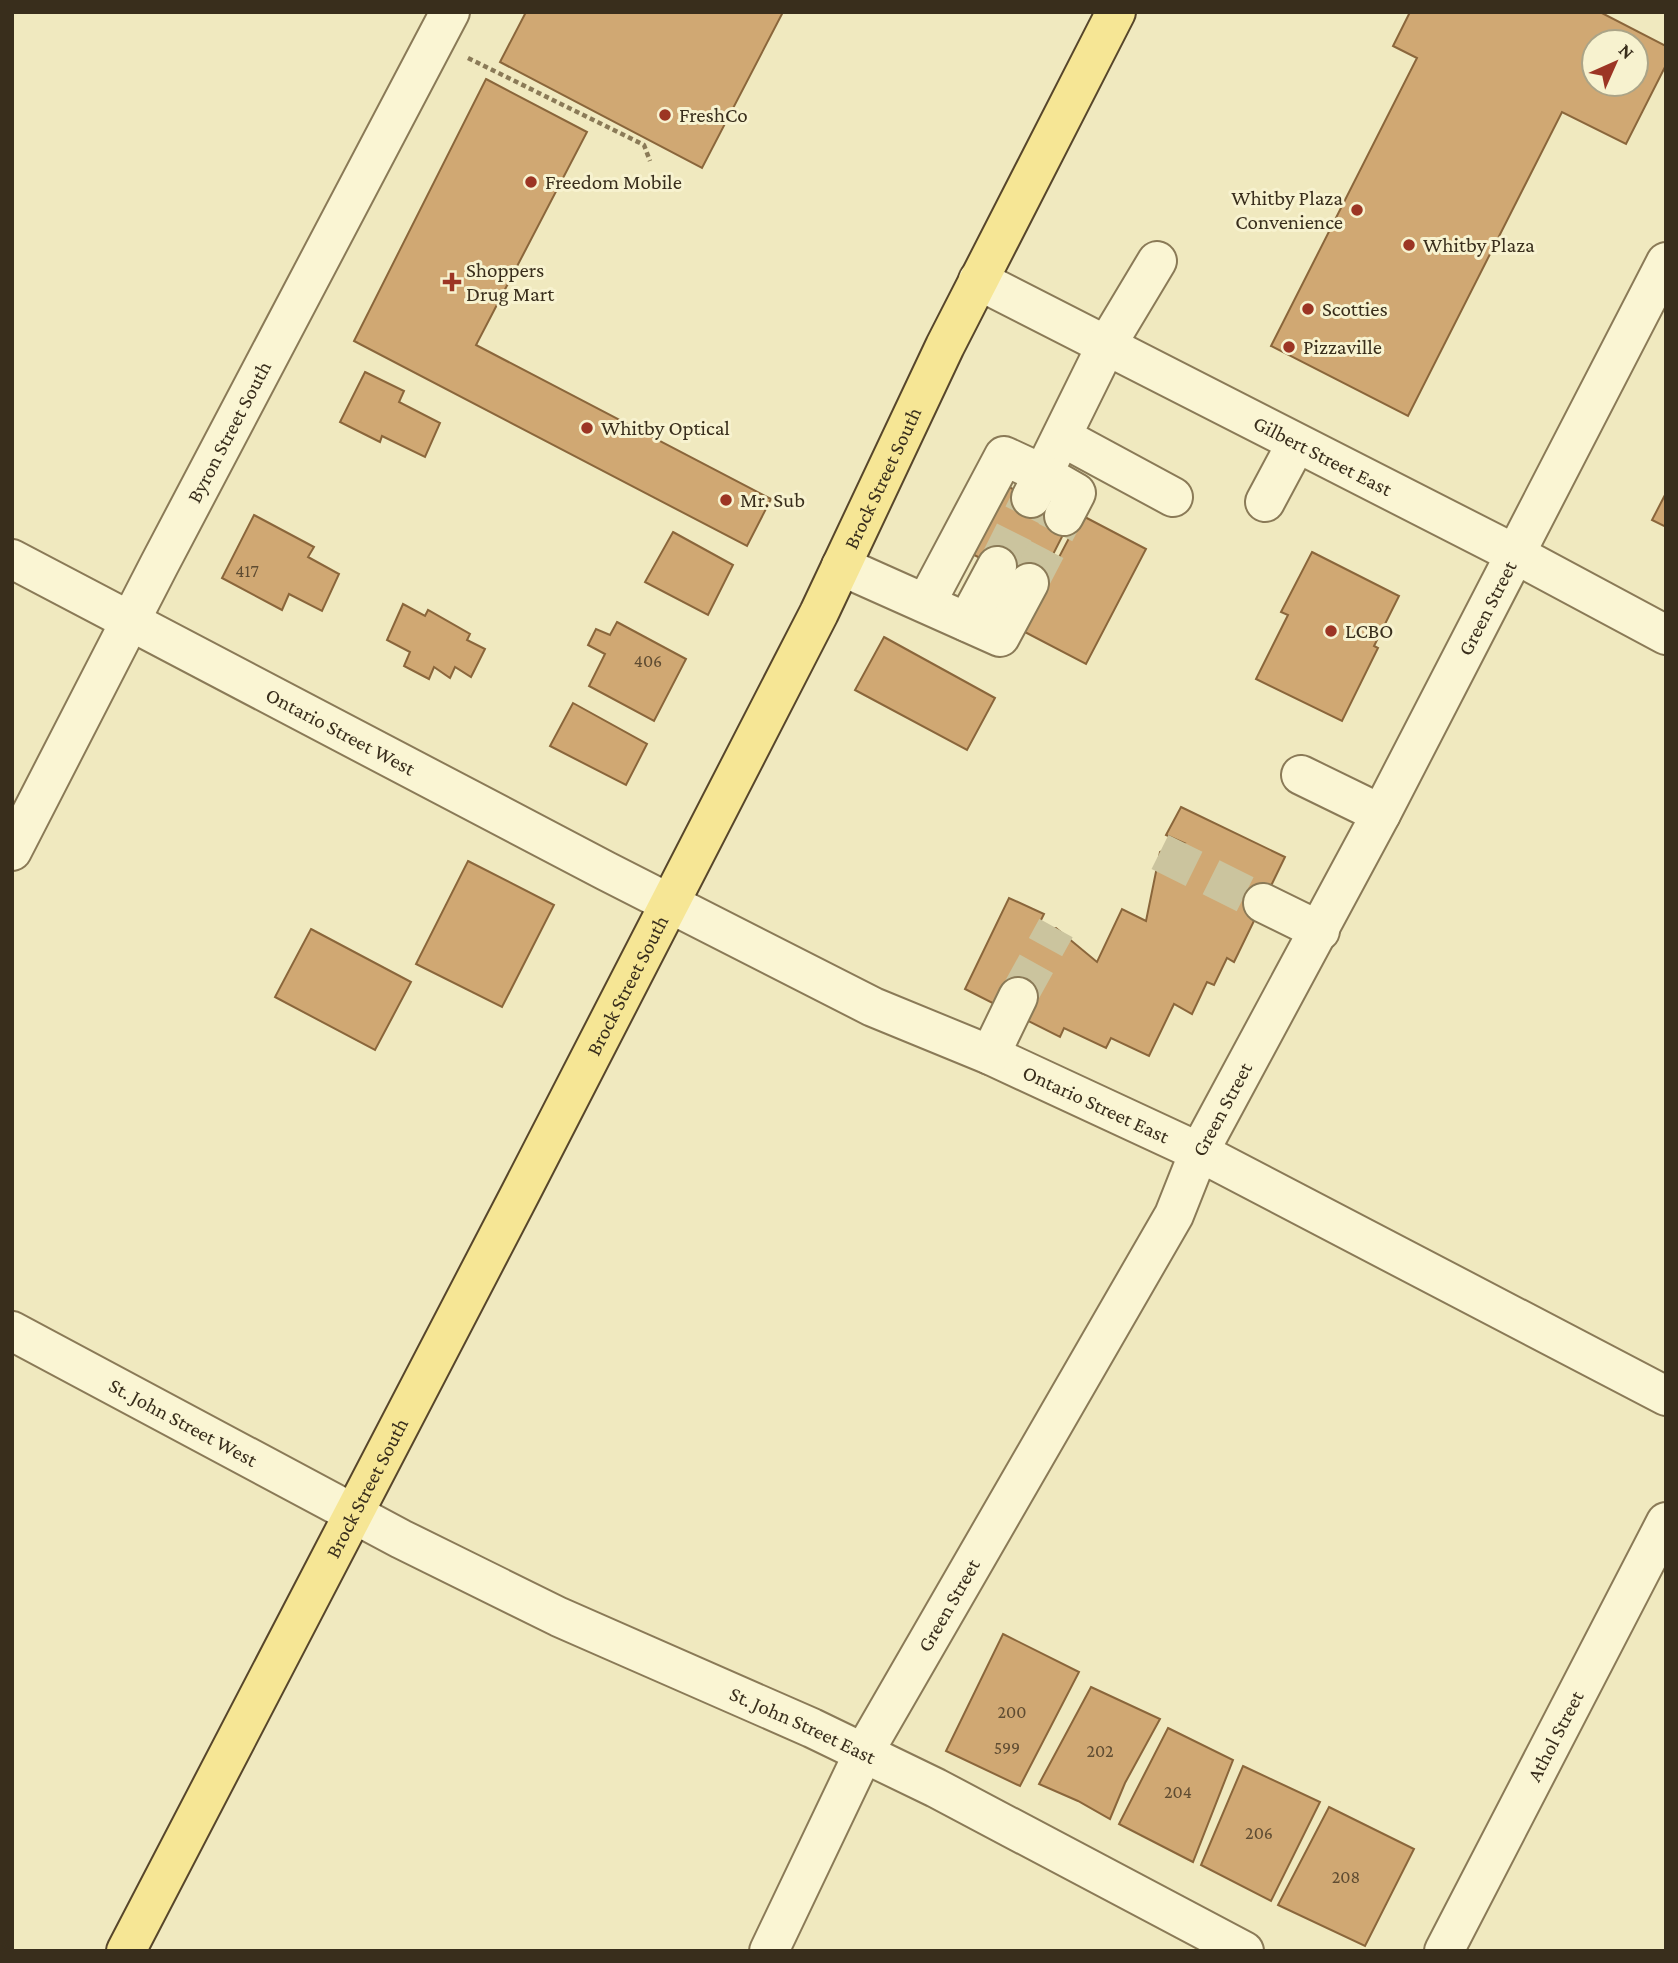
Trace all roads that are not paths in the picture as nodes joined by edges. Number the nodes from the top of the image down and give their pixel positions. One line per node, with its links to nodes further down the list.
1 (1116, 12): 5 (main road, Brock Street South)
2 (443, 27): 18 (street, Byron Street South)
3 (1157, 261): 6 (street)
4 (1666, 262): 13 (street, Green Street)
5 (978, 280): 6 (street, Gilbert Street East); 15 (main road, Brock Street South)
6 (1106, 346): 7 (street); 8 (street, Gilbert Street East)
7 (1062, 437): 9 (street); 10 (street)
8 (1296, 444): 11 (street); 13 (street, Gilbert Street East)
9 (1037, 486): 12 (street); 17 (street)
10 (1173, 497)
11 (1265, 502)
12 (1064, 516)
13 (1516, 554): 19 (street, Gilbert Street East); 21 (street, Green Street)
14 (12, 559): 18 (street, Ontario Street West)
15 (841, 565): 17 (street); 23 (main road, Brock Street South)
16 (1013, 574): 17 (street)
17 (926, 603)
18 (131, 622): 22 (street, Byron Street South); 23 (street, Ontario Street West)
19 (1666, 635)
20 (1301, 775): 21 (street)
21 (1381, 814): 25 (street, Green Street)
22 (12, 851)
23 (671, 903): 27 (street, Ontario Street East); 31 (main road, Brock Street South)
24 (1263, 903): 25 (street)
25 (1320, 931): 28 (street, Green Street)
26 (1018, 997): 27 (street)
27 (990, 1055): 28 (street, Ontario Street East)
28 (1199, 1152): 30 (street, Ontario Street East); 33 (street, Green Street)
29 (12, 1331): 31 (street, St. John Street West)
30 (1666, 1396)
31 (354, 1514): 33 (street, St. John Street East); 34 (main road, Brock Street South)
32 (1666, 1522): 37 (street, Athol Street)
33 (864, 1752): 35 (street, Green Street); 36 (street, St. John Street East)
34 (126, 1951)
35 (769, 1951)
36 (1244, 1951)
37 (1444, 1951)

